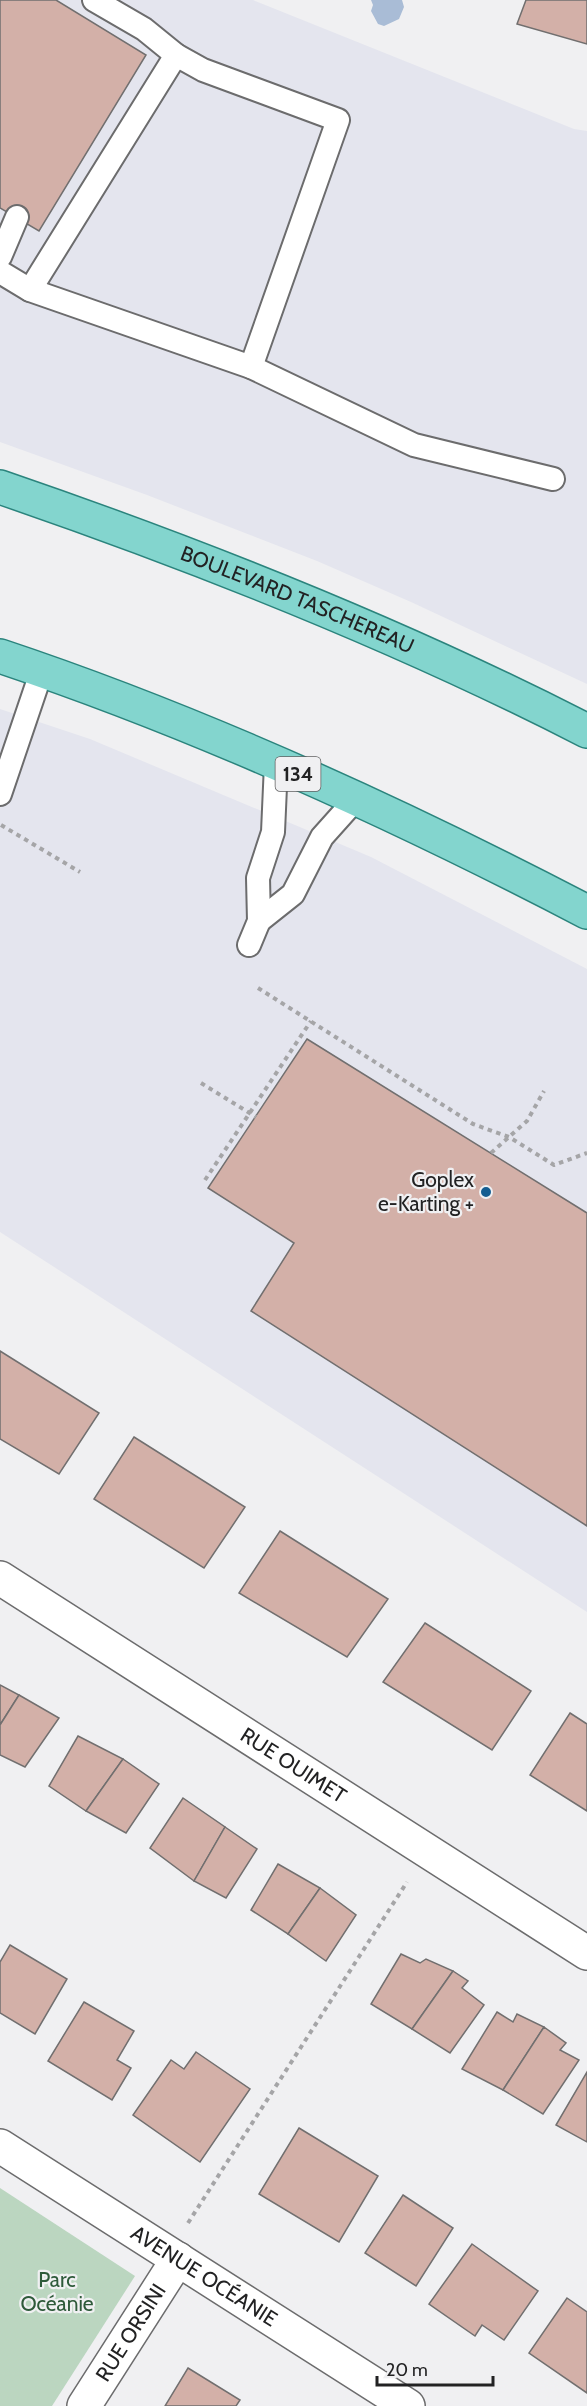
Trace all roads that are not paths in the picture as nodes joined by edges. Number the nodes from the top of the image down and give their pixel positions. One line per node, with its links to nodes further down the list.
1 (94, 0): 2 (lane)
2 (176, 55): 6 (lane); 7 (lane)
3 (16, 217): 4 (lane)
4 (0, 257)
5 (0, 272): 6 (lane)
6 (30, 290): 7 (lane)
7 (250, 367): 8 (lane)
8 (553, 479)
9 (0, 487): 12 (main road, BOULEVARD TASCHEREAU)
10 (0, 656): 11 (main road, 134)
11 (42, 670): 13 (main road, 134); 14 (lane)
12 (587, 731)
13 (276, 764): 15 (main road, 134); 17 (lane)
14 (0, 794)
15 (356, 799): 16 (main road, 134); 17 (lane)
16 (587, 912)
17 (259, 921): 18 (lane)
18 (249, 945)
19 (0, 1578): 20 (street, RUE OUIMET)
20 (587, 1953)
21 (0, 2145): 22 (street, AVENUE OCÉANIE)
22 (178, 2259): 23 (street, RUE ORSINI); 24 (street, AVENUE OCÉANIE)
23 (84, 2406)
24 (408, 2406)

